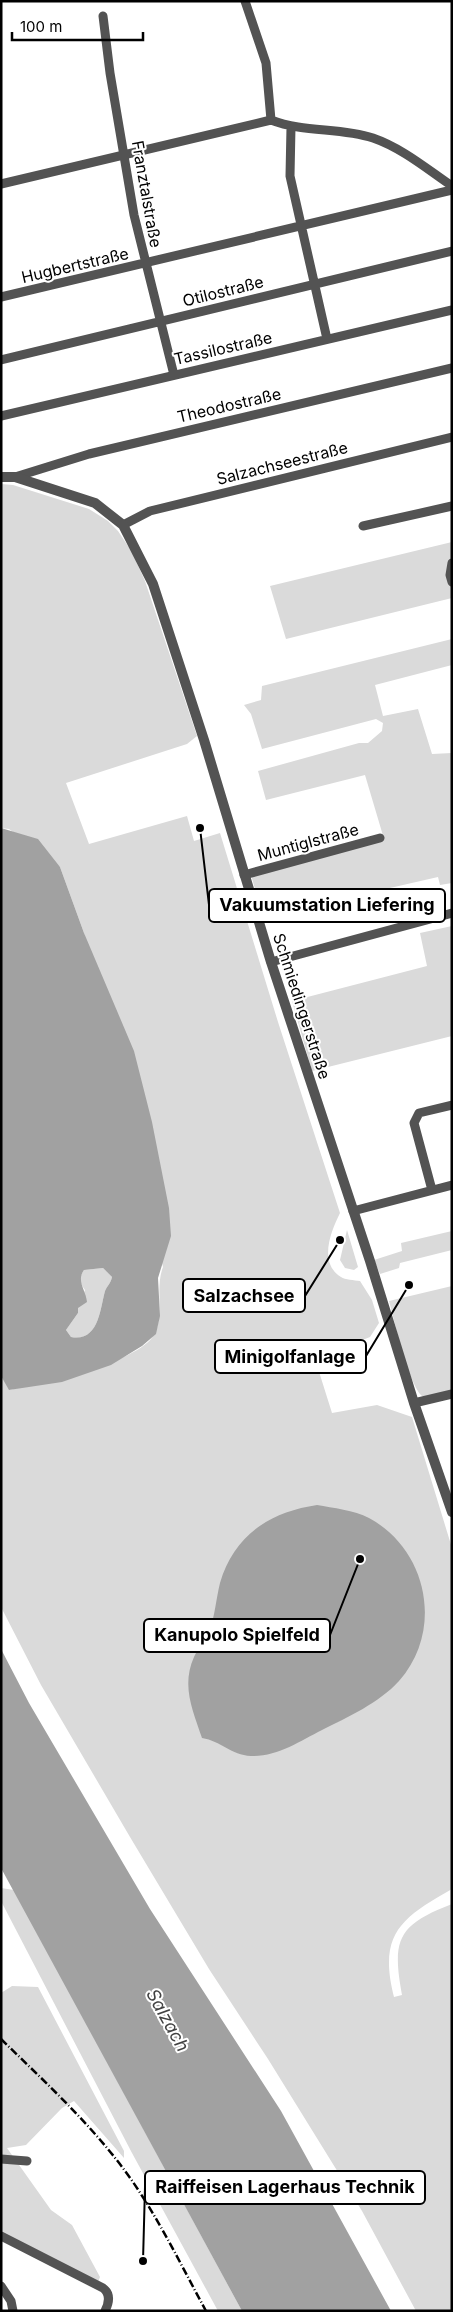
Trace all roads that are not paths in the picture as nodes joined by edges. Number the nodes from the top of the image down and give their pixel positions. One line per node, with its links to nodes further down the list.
1 (246, 1): 3 (street)
2 (103, 16): 5 (street, Franztalstraße)
3 (271, 120): 4 (street); 5 (street)
4 (291, 128): 7 (street); 8 (street)
5 (124, 155): 6 (street); 10 (street, Franztalstraße)
6 (1, 184)
7 (452, 188): 8 (street, Hugbertstraße)
8 (301, 227): 10 (street, Hugbertstraße); 11 (street)
9 (452, 251): 11 (street, Otilostraße)
10 (144, 264): 12 (street, Hugbertstraße); 14 (street, Franztalstraße)
11 (315, 284): 14 (street, Otilostraße); 15 (street)
12 (1, 297)
13 (452, 310): 15 (street, Tassilostraße)
14 (161, 321): 16 (street, Otilostraße); 18 (street, Franztalstraße)
15 (328, 339): 18 (street, Tassilostraße)
16 (1, 360)
17 (452, 368): 22 (street, Theodostraße)
18 (174, 375): 19 (street, Tassilostraße)
19 (1, 416)
20 (452, 437): 24 (street, Salzachseestraße)
21 (1, 477): 22 (street, Schmiedingerstraße)
22 (15, 477): 24 (street, Schmiedingerstraße)
23 (452, 506): 25 (street)
24 (123, 525): 29 (street, Schmiedingerstraße)
25 (363, 526)
26 (452, 563): 27 (street)
27 (452, 582)
28 (380, 838): 29 (street, Muntiglstraße)
29 (244, 875): 31 (street, Schmiedingerstraße)
30 (452, 913): 31 (street)
31 (271, 962): 35 (street, Schmiedingerstraße)
32 (452, 1106): 34 (street)
33 (452, 1185): 34 (street)
34 (432, 1190): 35 (street)
35 (354, 1211): 37 (street, Schmiedingerstraße)
36 (452, 1394): 37 (street)
37 (414, 1403): 38 (street, Schmiedingerstraße)
38 (452, 1512)
39 (1, 2159): 40 (street)
40 (27, 2161)
41 (1, 2236): 43 (street)
42 (1, 2286): 44 (street)
43 (106, 2308)
44 (13, 2311)

